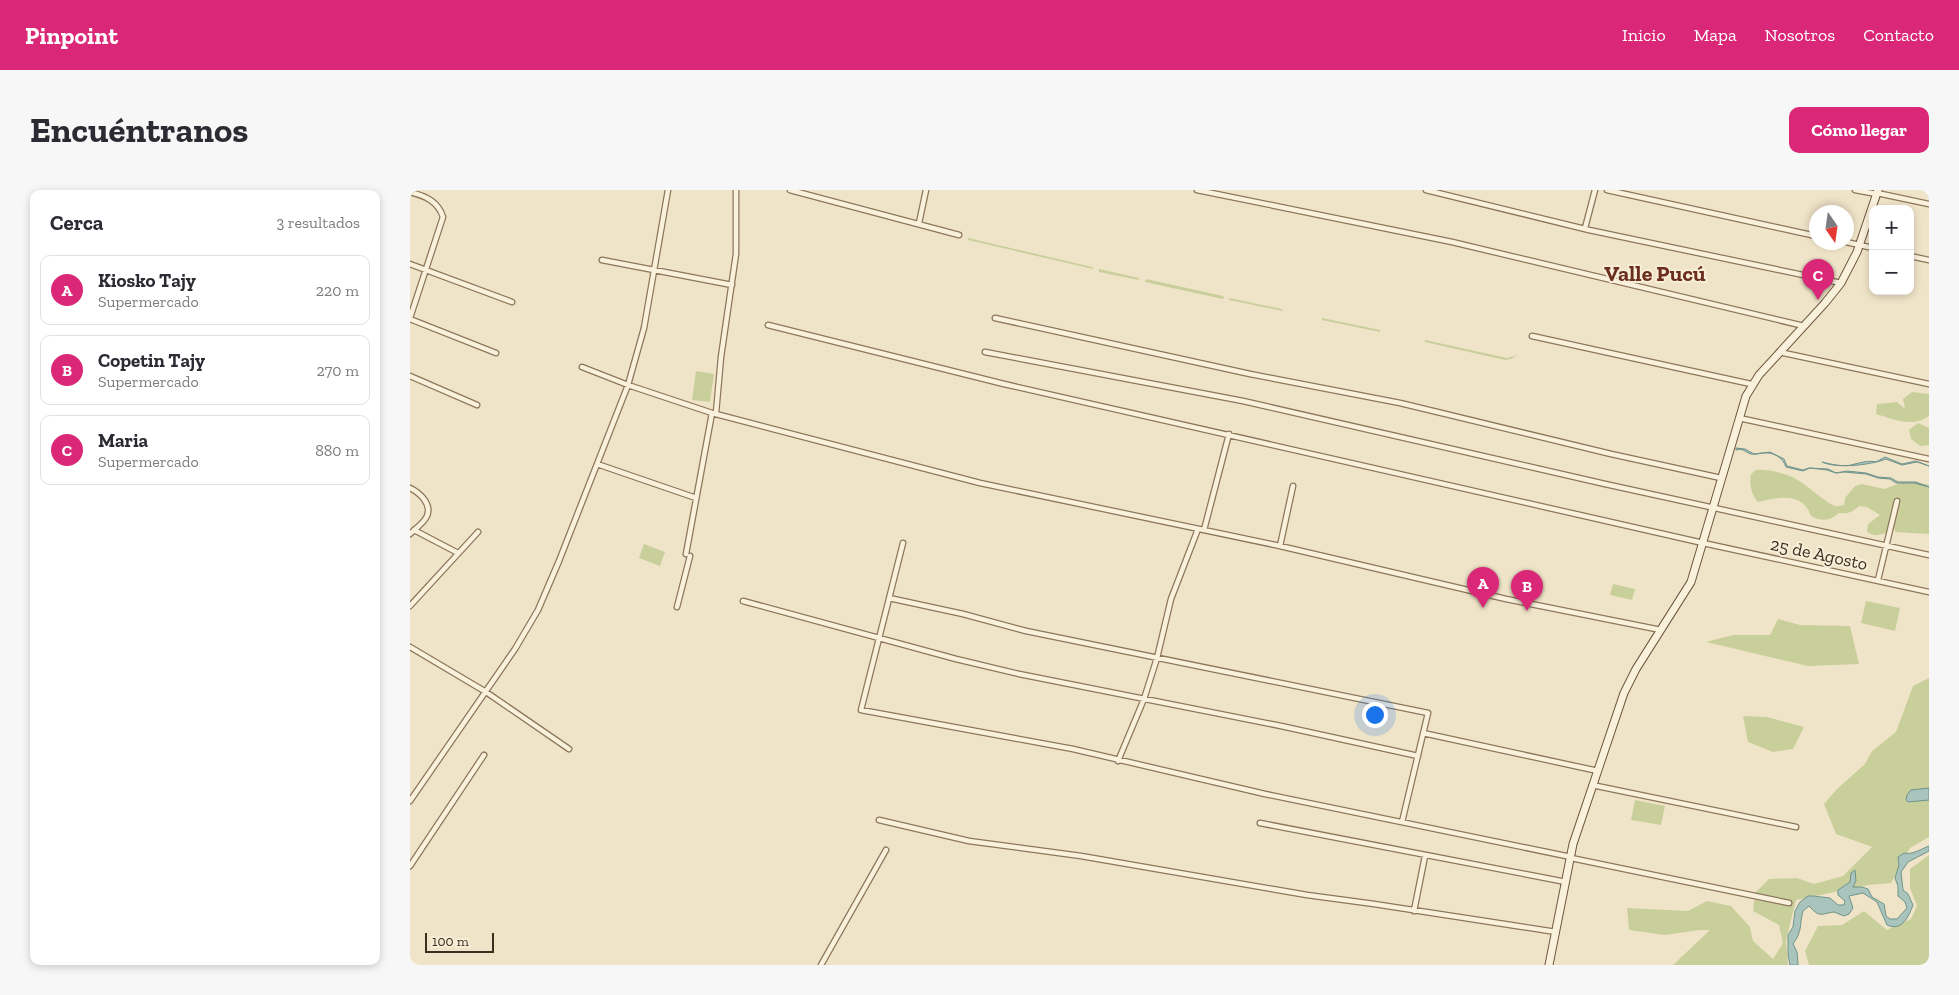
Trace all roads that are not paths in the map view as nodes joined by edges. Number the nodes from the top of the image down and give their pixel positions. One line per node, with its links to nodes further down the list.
1 (668, 190): 25 (street)
2 (736, 190): 27 (street)
3 (790, 190): 13 (street)
4 (926, 190): 13 (street)
5 (1197, 190): 32 (street)
6 (1426, 190): 14 (street)
7 (1595, 190): 14 (street)
8 (1607, 190): 15 (street)
9 (1855, 190): 11 (street)
10 (410, 192): 24 (street)
11 (1877, 192): 12 (street); 18 (main road)
12 (1929, 204)
13 (919, 223): 16 (street)
14 (1585, 228): 26 (street)
15 (1809, 234)
16 (959, 235)
17 (1854, 244): 18 (street)
18 (1859, 246): 19 (street); 26 (main road)
19 (1869, 247)
20 (1914, 257): 22 (street)
21 (602, 260): 25 (street)
22 (1929, 260)
23 (410, 264): 24 (street)
24 (426, 270): 28 (street); 30 (street)
25 (654, 270): 27 (street); 41 (street)
26 (1841, 283): 32 (main road)
27 (732, 284): 43 (street)
28 (512, 302)
29 (995, 318): 48 (street)
30 (410, 319): 36 (street)
31 (768, 325): 45 (street, 25 de Agosto)
32 (1804, 326): 35 (main road)
33 (1532, 336): 39 (street)
34 (984, 352): 53 (street)
35 (1779, 352): 39 (main road); 40 (street)
36 (496, 354)
37 (582, 367): 41 (street)
38 (410, 376): 42 (street)
39 (1751, 384): 44 (main road)
40 (1929, 384)
41 (628, 385): 43 (street); 47 (street)
42 (477, 404)
43 (714, 413): 51 (street); 54 (street)
44 (1739, 418): 46 (street); 48 (main road)
45 (1229, 434): 56 (street); 60 (street, 25 de Agosto)
46 (1929, 458)
47 (597, 464): 51 (street); 75 (street)
48 (1721, 478): 53 (main road)
49 (1293, 486): 61 (street)
50 (410, 488): 55 (street)
51 (696, 498): 70 (street)
52 (1897, 501): 62 (street)
53 (1713, 508): 60 (main road); 62 (street)
54 (1198, 528): 56 (street); 74 (street)
55 (414, 530): 58 (street); 63 (street)
56 (1204, 530): 61 (street)
57 (478, 532): 63 (street)
58 (410, 534)
59 (903, 543): 67 (street)
60 (1703, 543): 65 (street, 25 de Agosto); 71 (main road)
61 (1280, 546): 71 (street)
62 (1886, 546): 64 (street); 65 (street)
63 (458, 553): 69 (street)
64 (1929, 555)
65 (1878, 580): 66 (street, 25 de Agosto)
66 (1929, 592)
67 (889, 598): 72 (street); 74 (street)
68 (743, 601): 72 (street)
69 (410, 606)
70 (677, 607)
71 (1661, 630): 82 (main road)
72 (879, 637): 76 (street); 81 (street)
73 (410, 647): 75 (street)
74 (1156, 658): 76 (street); 77 (street)
75 (486, 692): 78 (street); 84 (street)
76 (1144, 699): 80 (street); 81 (street)
77 (1424, 734): 80 (street); 82 (street)
78 (569, 749)
79 (484, 755): 92 (street)
80 (1418, 756): 86 (street)
81 (1118, 761): 86 (street)
82 (1598, 770): 83 (main road)
83 (1592, 785): 88 (street); 91 (main road)
84 (410, 801)
85 (879, 820): 95 (street)
86 (1402, 822): 91 (street)
87 (1260, 823): 90 (street)
88 (1796, 827)
89 (886, 850): 97 (street)
90 (1425, 856): 93 (street); 95 (street)
91 (1571, 858): 93 (main road); 94 (street)
92 (410, 866)
93 (1566, 882): 96 (main road)
94 (1789, 903)
95 (1414, 911): 96 (street)
96 (1556, 932): 98 (main road)
97 (821, 965)
98 (1549, 965)

